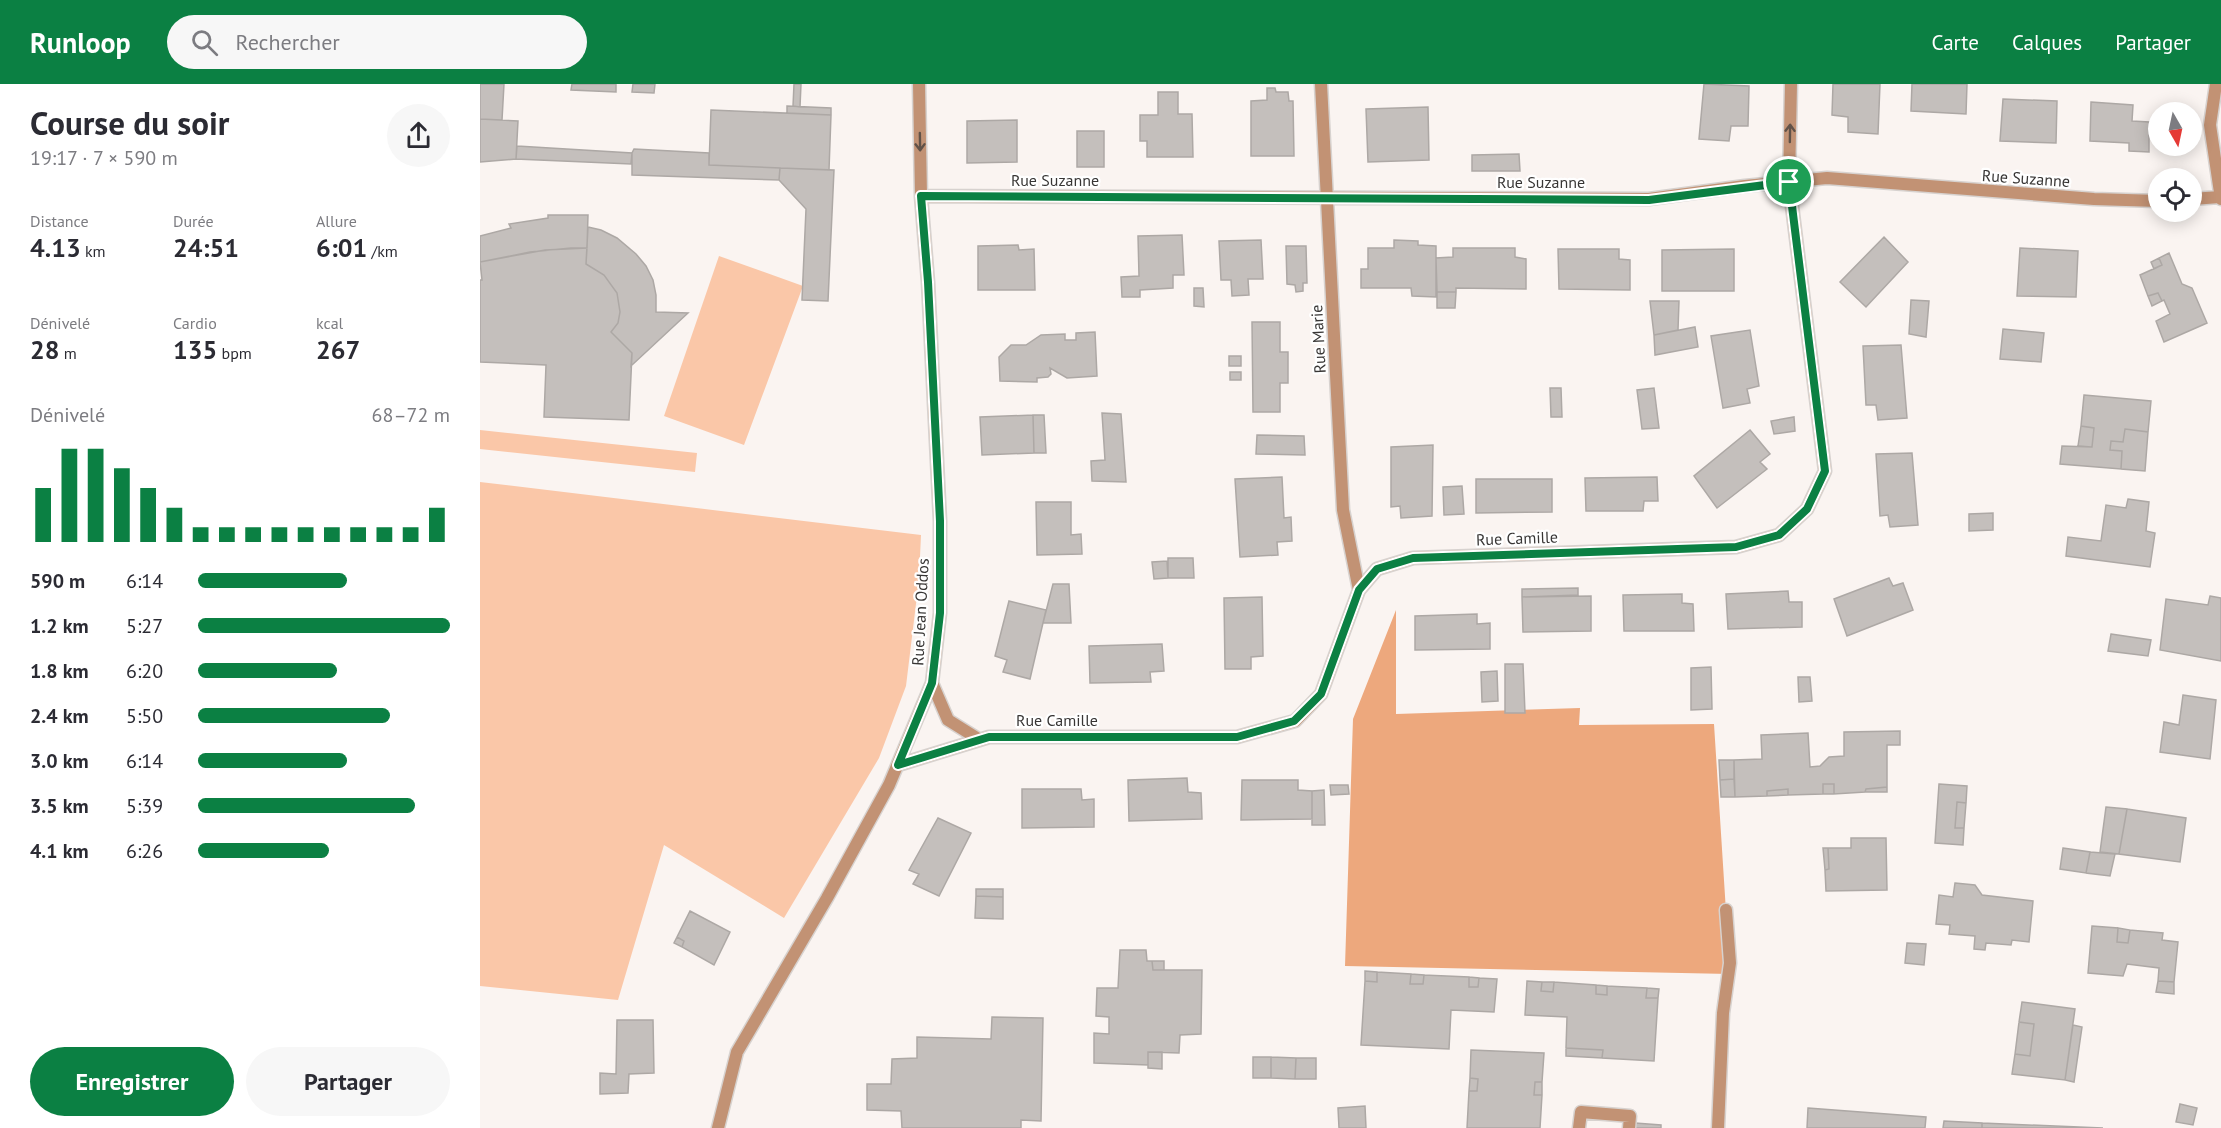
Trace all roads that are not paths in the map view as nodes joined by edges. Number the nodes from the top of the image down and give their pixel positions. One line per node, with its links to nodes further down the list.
1 (919, 84): 6 (street, Rue Jean Oddos, one-way to 6)
2 (1322, 84): 7 (street, Rue Marie)
3 (1791, 84): 5 (street, Rue Camille, one-way to 3)
4 (2215, 84): 8 (street)
5 (1789, 182): 7 (street, Rue Suzanne); 10 (street, Rue Suzanne); 11 (street, Rue Camille)
6 (921, 196): 7 (street, Rue Suzanne); 12 (street, Rue Jean Oddos)
7 (1328, 198): 11 (street, Rue Marie)
8 (2221, 198): 9 (street)
9 (2202, 199)
10 (2148, 201)
11 (1359, 590): 13 (street, Rue Camille)
12 (932, 683): 13 (street); 14 (street, Rue Jean Oddos)
13 (981, 740): 14 (street, Rue Camille)
14 (898, 765): 16 (street, Rue Jean Oddos)
15 (1726, 910): 19 (street)
16 (718, 1128)
17 (1579, 1128): 18 (street)
18 (1629, 1128)
19 (1718, 1128)

